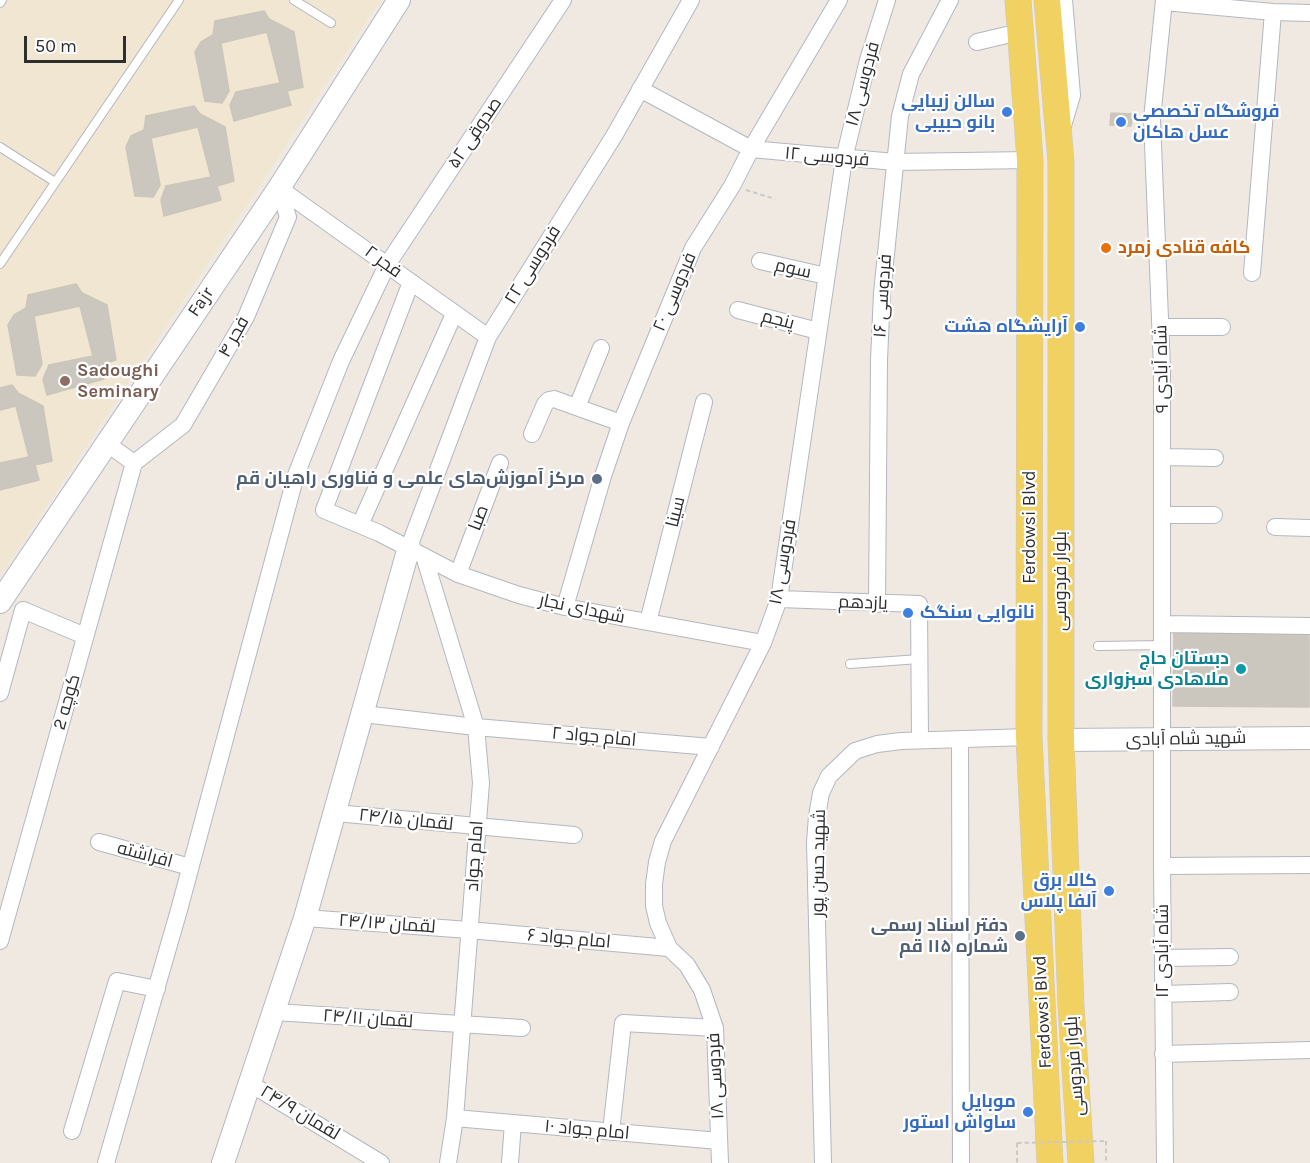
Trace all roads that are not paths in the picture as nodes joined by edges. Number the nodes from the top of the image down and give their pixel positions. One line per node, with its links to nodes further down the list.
1 (180, 0): 27 (lane)
2 (294, 0): 17 (lane)
3 (399, 0): 28 (street, Fajr)
4 (563, 0): 31 (street, صدوقی ۵۲)
5 (691, 0): 20 (street, فردوسی ۲۲)
6 (839, 0): 23 (street, فردوسی ۲۰)
7 (887, 0): 25 (street, فردوسی ۱۸)
8 (950, 0): 26 (street, فردوسی ۱۶)
9 (1009, 0): 18 (street, Ferdowsi Blvd)
10 (1018, 0): 24 (main road)
11 (1047, 0): 21 (main road)
12 (1061, 0): 21 (street, بلوار فردوسی)
13 (1164, 1): 14 (street); 37 (street, شاه آبادی ۹)
14 (1246, 5): 15 (street)
15 (1273, 12): 16 (street); 32 (street)
16 (1310, 13)
17 (330, 23)
18 (1011, 34): 19 (street); 24 (street, Ferdowsi Blvd)
19 (977, 42)
20 (640, 89): 23 (street, فردوسی ۱۲); 40 (street, فردوسی ۲۲)
21 (1058, 133): 79 (main road, بلوار فردوسی)
22 (0, 147): 27 (lane)
23 (751, 149): 25 (street, فردوسی ۱۲); 44 (street, فردوسی ۲۰)
24 (1030, 149): 26 (street, فردوسی ۱۲); 74 (main road, Ferdowsi Blvd)
25 (844, 159): 26 (street, فردوسی ۱۲); 33 (street, فردوسی ۱۸)
26 (895, 162): 60 (street, فردوسی ۱۶)
27 (56, 182): 30 (lane)
28 (279, 188): 31 (street, فجر ۲); 46 (street, Fajr); 49 (street, فجر ۴)
29 (760, 261): 33 (street, سوم)
30 (0, 264)
31 (387, 265): 34 (street, فجر ۲); 87 (street, صدوقی ۵۲)
32 (1252, 273)
33 (826, 276): 39 (street, فردوسی ۱۸)
34 (411, 282): 36 (street, فجر ۲); 53 (street, شهدای نجار)
35 (738, 310): 39 (street, پنجم)
36 (454, 314): 40 (street, فجر ۲); 53 (street)
37 (1161, 327): 38 (street); 47 (street, شاه آبادی ۹)
38 (1222, 327)
39 (818, 331): 58 (street, فردوسی ۱۸)
40 (488, 337): 56 (street, فردوسی ۲۲)
41 (601, 348): 43 (street)
42 (704, 402): 62 (street, سینا)
43 (577, 407): 44 (street); 45 (street)
44 (621, 423): 61 (street, فردوسی ۲۰)
45 (532, 434)
46 (105, 443): 49 (street); 59 (street, Fajr)
47 (1163, 457): 48 (street); 51 (street, شاه آبادی ۹)
48 (1215, 458)
49 (134, 463): 65 (street, کوچه 2)
50 (500, 463): 57 (street, صبا)
51 (1164, 515): 52 (street); 63 (street, شاه آبادی ۹)
52 (1214, 515)
53 (360, 525): 56 (street, شهدای نجار)
54 (1275, 527): 55 (street)
55 (1310, 528)
56 (417, 552): 57 (street, شهدای نجار); 72 (street); 73 (street, امام جواد)
57 (458, 574): 61 (street, شهدای نجار)
58 (779, 599): 60 (street, یازدهم); 66 (street, فردوسی ۱۸)
59 (0, 602)
60 (877, 604): 69 (street, یازدهم)
61 (565, 608): 62 (street, شهدای نجار)
62 (648, 622): 66 (street, شهدای نجار)
63 (1164, 624): 64 (street); 67 (street, شاه آبادی ۹)
64 (1310, 627)
65 (85, 636): 71 (street); 89 (street, کوچه 2)
66 (763, 643): 80 (street, فردوسی ۱۸)
67 (1164, 645): 68 (lane); 78 (street, شاه آبادی ۹)
68 (1098, 646)
69 (919, 659): 70 (lane); 76 (street, یازدهم)
70 (850, 664)
71 (0, 693)
72 (363, 714): 73 (street, امام جواد ۲); 81 (street)
73 (476, 727): 80 (street, امام جواد ۲); 82 (street, امام جواد)
74 (1029, 737): 77 (street, شهید حسن پور); 118 (main road, Ferdowsi Blvd)
75 (1310, 738): 78 (street, شهید شاه آبادی)
76 (920, 740): 77 (street, شهید حسن پور); 116 (street, شهید حسن پور)
77 (960, 740): 117 (street)
78 (1162, 740): 79 (street, شهید شاه آبادی); 86 (street, شاه آبادی ۱۲)
79 (1061, 741): 119 (main road, بلوار فردوسی)
80 (711, 747): 92 (street, فردوسی ۱۸)
81 (336, 813): 82 (street, لقمان ۲۴/۱۵); 88 (street)
82 (476, 828): 83 (street, لقمان ۲۴/۱۵); 90 (street, امام جواد)
83 (574, 835)
84 (99, 842): 87 (street, افراشته)
85 (1310, 865): 86 (street)
86 (1162, 866): 94 (street, شاه آبادی ۱۲)
87 (190, 867): 95 (street, صدوقی ۵۲)
88 (305, 918): 90 (street, لقمان ۲۴/۱۳); 98 (street)
89 (3, 919): 91 (street, کوچه 2)
90 (469, 930): 92 (street, امام جواد ۶); 99 (street, امام جواد)
91 (0, 942)
92 (669, 948): 101 (street, فردوسی ۱۸)
93 (1230, 957): 94 (street)
94 (1163, 958): 97 (street, شاه آبادی ۱۲)
95 (157, 989): 107 (street); 110 (street, صدوقی ۵۲)
96 (1230, 992): 97 (street)
97 (1163, 994): 103 (street, شاه آبادی ۱۲)
98 (275, 1012): 99 (street, لقمان ۲۴/۱۱); 104 (street)
99 (462, 1025): 100 (street, لقمان ۲۴/۱۱); 105 (street, امام جواد)
100 (522, 1028)
101 (715, 1028): 108 (street); 109 (street, فردوسی ۱۸)
102 (1310, 1050): 103 (street)
103 (1163, 1054): 120 (street, شاه آبادی ۱۲)
104 (249, 1083): 111 (street); 112 (street, لقمان ۲۴/۹)
105 (455, 1118): 106 (street, امام جواد ۱۰); 113 (street, امام جواد)
106 (513, 1123): 108 (street, امام جواد ۱۰); 114 (street)
107 (72, 1131)
108 (610, 1132): 109 (street, امام جواد ۱۰)
109 (719, 1141): 115 (street, فردوسی ۱۸)
110 (106, 1163)
111 (223, 1163)
112 (381, 1163)
113 (448, 1163)
114 (510, 1163)
115 (720, 1163)
116 (823, 1163)
117 (961, 1163)
118 (1050, 1163)
119 (1081, 1163)
120 (1165, 1163)

